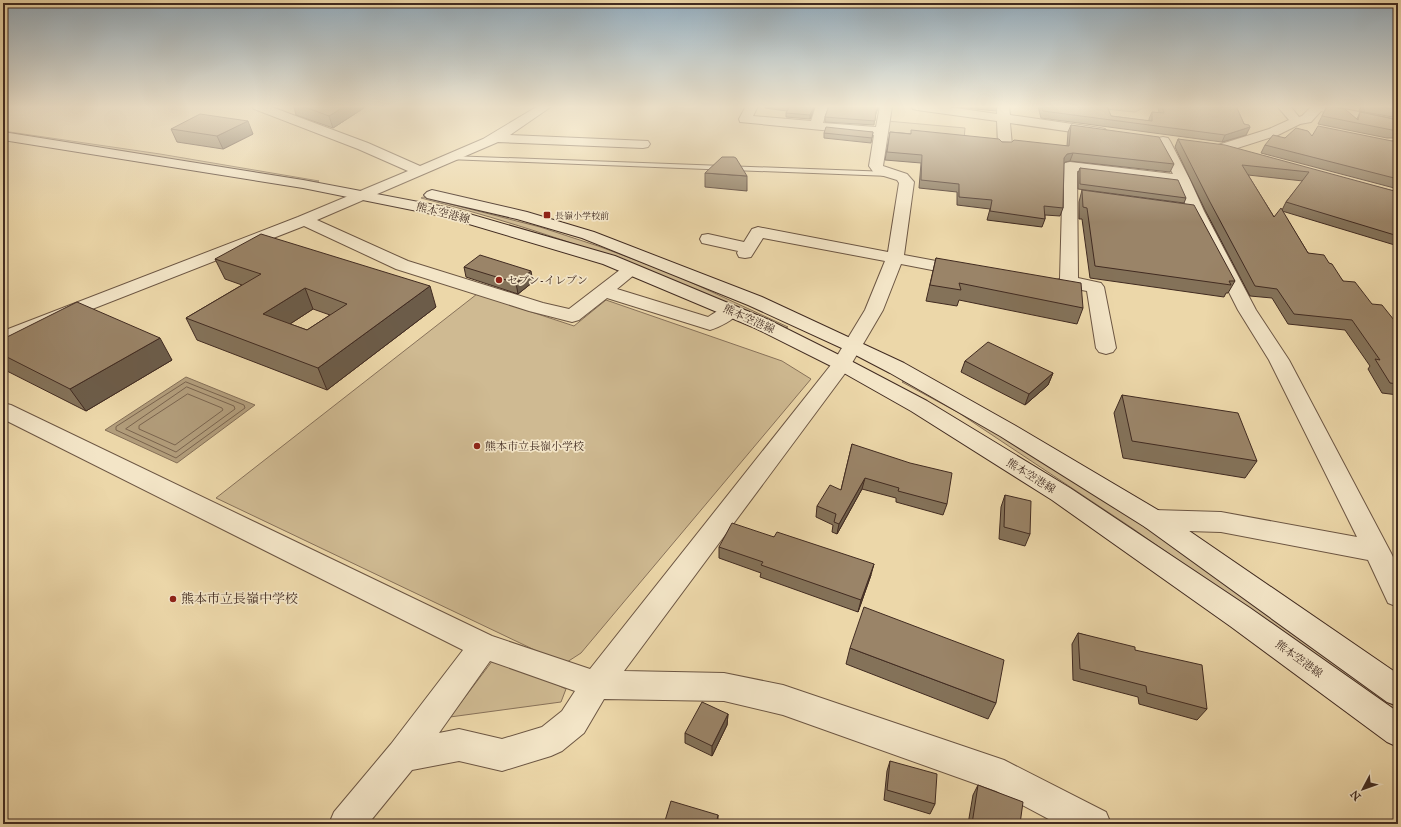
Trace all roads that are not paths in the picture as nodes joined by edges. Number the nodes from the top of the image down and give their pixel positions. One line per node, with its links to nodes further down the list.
1 (62, 145): 15 (street, 熊本空港線)
2 (107, 145): 15 (street, 熊本空港線)
3 (359, 145): 12 (street)
4 (479, 145): 11 (street)
5 (880, 145): 13 (street)
6 (1165, 145): 14 (street)
7 (1232, 145): 9 (street)
8 (1208, 146): 9 (street)
9 (1223, 148): 10 (street)
10 (1250, 155)
11 (450, 158): 12 (street); 13 (lane)
12 (420, 171): 15 (street)
13 (895, 174): 18 (street)
14 (1183, 180): 22 (street); 30 (street)
15 (374, 190): 16 (street); 19 (street, 熊本空港線); 27 (street, 熊本空港線)
16 (304, 220): 23 (street); 25 (street)
17 (708, 239): 18 (street)
18 (895, 258): 20 (street); 27 (street)
19 (631, 270): 23 (street); 24 (street, 熊本空港線)
20 (979, 274)
21 (1026, 282): 22 (street)
22 (1069, 282): 26 (street)
23 (604, 291): 24 (street)
24 (731, 311): 27 (street, 熊本空港線)
25 (3, 338)
26 (1106, 348)
27 (848, 355): 29 (street, 熊本空港線); 33 (street); 35 (street, 熊本空港線)
28 (3, 410): 32 (street)
29 (1154, 520): 30 (street); 34 (street, 熊本空港線)
30 (1377, 551): 31 (street)
31 (1398, 596)
32 (484, 646): 33 (street); 36 (street)
33 (596, 685): 36 (street); 38 (street)
34 (1398, 692)
35 (1398, 731)
36 (403, 755): 37 (street)
37 (346, 824)
38 (1094, 824)

